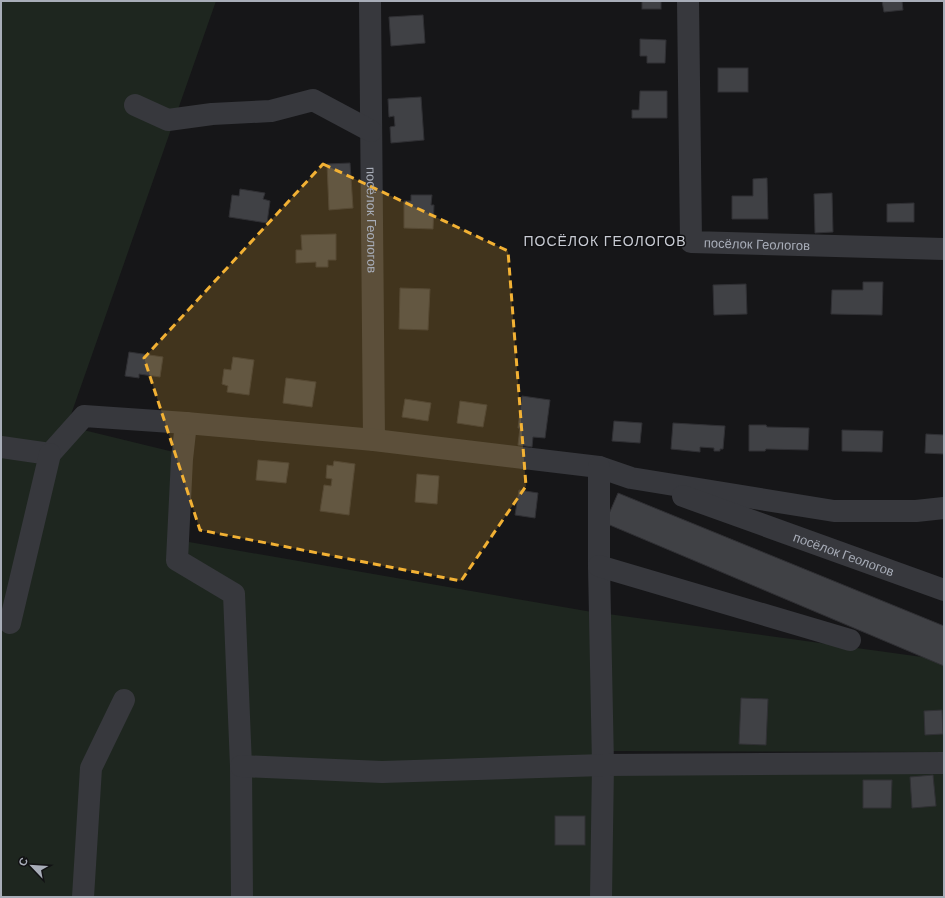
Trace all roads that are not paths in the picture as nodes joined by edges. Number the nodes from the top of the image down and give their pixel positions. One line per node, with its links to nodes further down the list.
1 (370, 1): 4 (street, посёлок Геологов)
2 (688, 1): 5 (street, посёлок Геологов)
3 (135, 105): 4 (street)
4 (371, 131): 7 (street, посёлок Геологов)
5 (944, 249)
6 (186, 423): 7 (street, посёлок Геологов); 9 (street, посёлок Геологов); 20 (street)
7 (374, 440): 10 (street, посёлок Геологов)
8 (1, 447): 9 (street)
9 (50, 454): 15 (street)
10 (599, 467): 11 (street, посёлок Геологов); 13 (street)
11 (631, 478): 12 (street, посёлок Геологов); 14 (street, посёлок Геологов)
12 (944, 508)
13 (599, 566): 16 (street); 19 (street)
14 (944, 590)
15 (10, 623)
16 (850, 640)
17 (124, 700): 21 (street)
18 (944, 763): 19 (street)
19 (603, 765): 20 (street); 23 (street)
20 (241, 766): 22 (street)
21 (83, 897)
22 (242, 897)
23 (601, 897)

